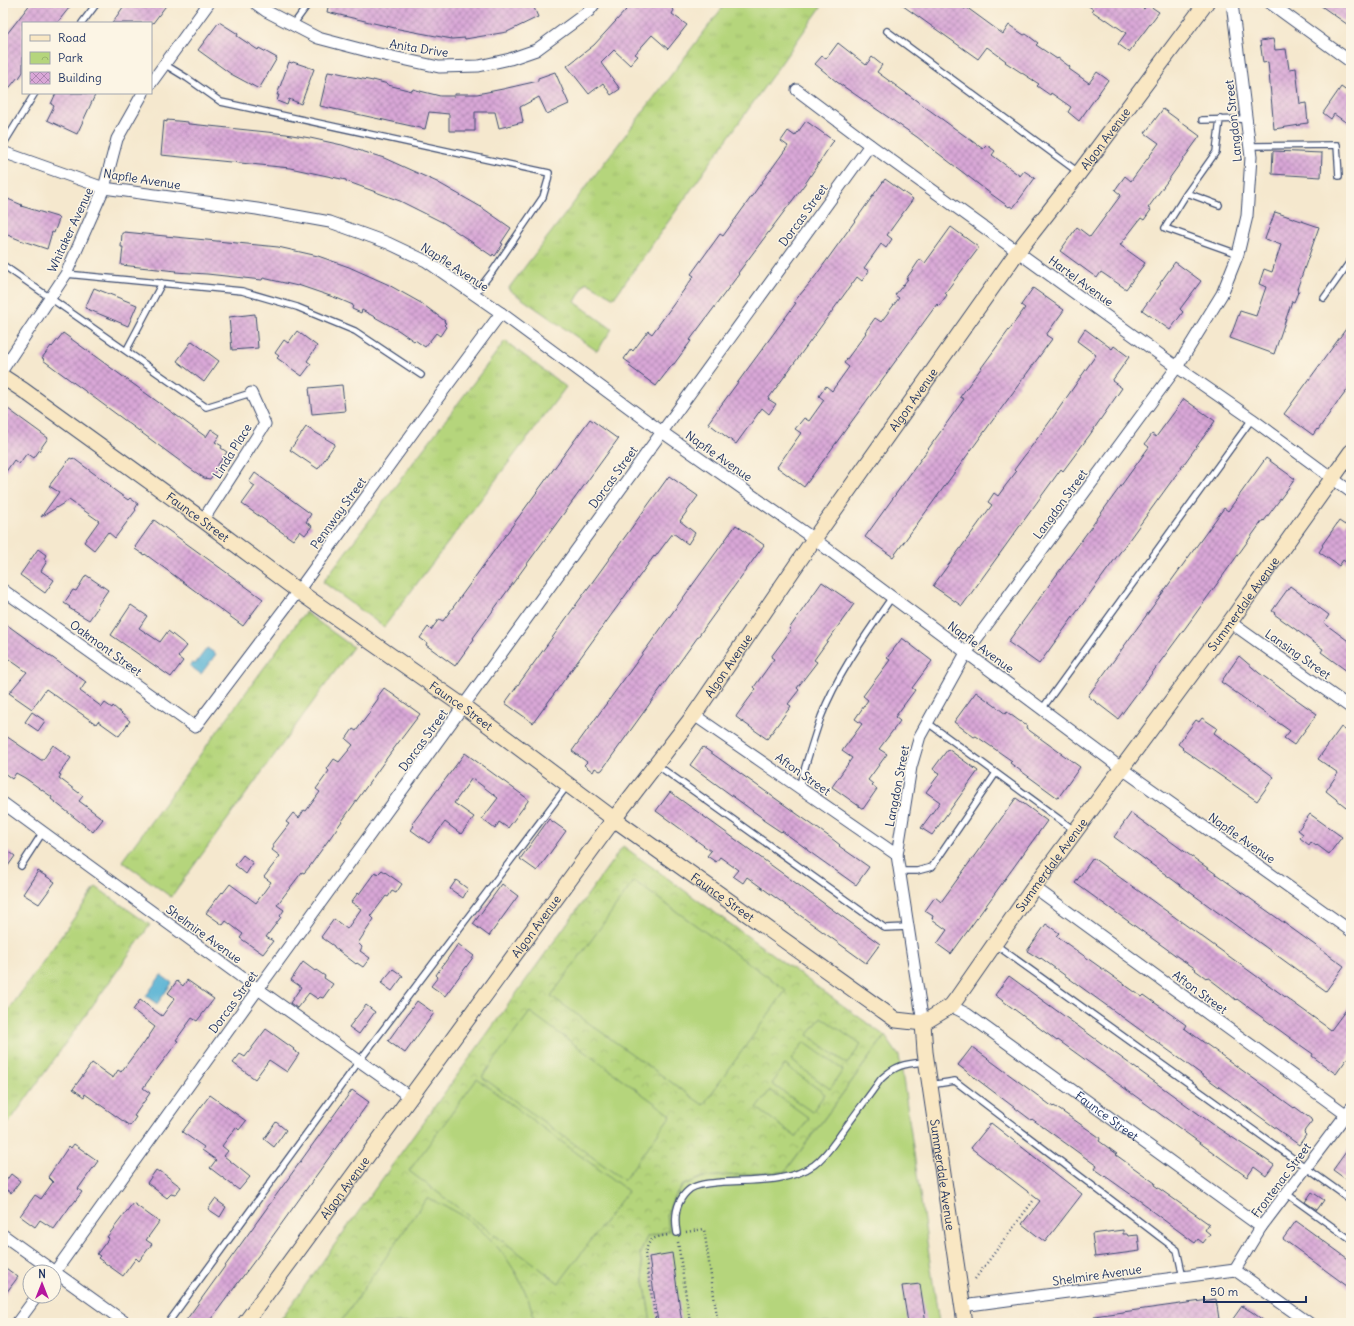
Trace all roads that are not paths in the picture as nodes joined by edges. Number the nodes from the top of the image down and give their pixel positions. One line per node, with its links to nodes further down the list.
1 (97, 3): 9 (lane)
2 (209, 3): 13 (street)
3 (255, 3): 10 (street, Anita Drive)
4 (309, 3): 10 (lane)
5 (594, 3): 10 (street, Anita Drive)
6 (1232, 3): 19 (street, Langdon Street)
7 (1270, 3): 12 (street)
8 (1201, 5): 25 (street, Algon Avenue)
9 (83, 22)
10 (293, 25)
11 (887, 31): 25 (lane)
12 (1351, 62)
13 (164, 64): 14 (street); 36 (lane)
14 (152, 82)
15 (797, 90): 22 (street, Hartel Avenue)
16 (34, 94): 21 (lane)
17 (142, 94): 27 (street, Whitaker Avenue)
18 (1220, 119): 19 (lane); 20 (lane); 28 (lane)
19 (1246, 119): 23 (street, Langdon Street)
20 (1202, 120)
21 (3, 145)
22 (870, 145): 30 (street, Hartel Avenue); 47 (street, Dorcas Street)
23 (1250, 146): 26 (lane); 31 (street, Langdon Street)
24 (3, 152): 27 (street, Napfle Avenue)
25 (1080, 173): 30 (street, Algon Avenue)
26 (1338, 176)
27 (104, 188): 34 (street, Whitaker Avenue); 36 (street, Napfle Avenue)
28 (1187, 193): 29 (lane); 31 (lane)
29 (1219, 205)
30 (1018, 251): 41 (street, Hartel Avenue); 52 (street, Algon Avenue)
31 (1238, 254): 41 (street, Langdon Street)
32 (1351, 260): 38 (lane)
33 (3, 265): 37 (lane)
34 (66, 274): 35 (lane); 37 (street, Whitaker Avenue)
35 (162, 283): 40 (lane); 43 (lane)
36 (474, 295): 39 (street, Napfle Avenue)
37 (50, 298): 40 (lane); 42 (street, Whitaker Avenue)
38 (1324, 298)
39 (500, 313): 47 (street, Napfle Avenue); 54 (street, Pennway Street)
40 (126, 351): 45 (lane)
41 (1177, 367): 46 (street, Hartel Avenue); 57 (street, Langdon Street)
42 (3, 369)
43 (421, 375)
44 (3, 376): 51 (street, Faunce Street)
45 (251, 393): 51 (street, Linda Place)
46 (1252, 419): 49 (street, Hartel Avenue); 60 (lane)
47 (662, 432): 52 (street, Napfle Avenue); 58 (street, Dorcas Street)
48 (1351, 452): 49 (street, Summerdale Avenue)
49 (1332, 478): 50 (street, Hartel Avenue); 56 (street, Summerdale Avenue)
50 (1351, 492)
51 (203, 520): 54 (street, Faunce Street)
52 (814, 539): 55 (street, Napfle Avenue); 61 (street, Algon Avenue)
53 (3, 590): 63 (street, Oakmont Street)
54 (298, 591): 58 (street, Faunce Street); 63 (street, Pennway Street)
55 (892, 597): 57 (street, Napfle Avenue); 68 (lane)
56 (1230, 622): 59 (street, Lansing Street); 65 (street, Summerdale Avenue)
57 (966, 653): 60 (street, Napfle Avenue); 62 (street, Langdon Street)
58 (463, 706): 67 (street, Faunce Street); 80 (street, Dorcas Street)
59 (1351, 707)
60 (1042, 708): 65 (street, Napfle Avenue)
61 (694, 715): 64 (street, Algon Avenue); 68 (street, Afton Street)
62 (928, 723): 66 (lane); 73 (street, Langdon Street)
63 (195, 727)
64 (656, 764): 70 (street, Algon Avenue); 77 (lane)
65 (1121, 768): 71 (street, Summerdale Avenue); 78 (street, Napfle Avenue)
66 (996, 773): 71 (lane); 75 (lane)
67 (568, 785): 70 (street, Faunce Street); 83 (lane)
68 (799, 787): 73 (street, Afton Street)
69 (3, 803): 72 (street, Shelmire Avenue)
70 (614, 819): 82 (street, Faunce Street); 86 (street, Algon Avenue)
71 (1075, 830): 76 (street, Summerdale Avenue)
72 (43, 832): 74 (lane); 80 (street, Shelmire Avenue)
73 (897, 855): 75 (street, Langdon Street)
74 (21, 866)
75 (900, 871): 77 (street, Langdon Street)
76 (1034, 887): 79 (street, Summerdale Avenue); 87 (street, Afton Street)
77 (908, 926): 82 (street, Langdon Street)
78 (1351, 931)
79 (994, 944): 81 (street, Summerdale Avenue); 88 (lane)
80 (258, 989): 83 (street, Shelmire Avenue); 96 (street, Dorcas Street)
81 (951, 1006): 82 (street, Summerdale Avenue); 91 (street, Faunce Street)
82 (923, 1023): 84 (street, Summerdale Avenue)
83 (360, 1060): 86 (street, Shelmire Avenue); 104 (lane)
84 (926, 1062): 85 (street, Summerdale Avenue); 92 (lane)
85 (930, 1085): 98 (lane); 101 (street, Summerdale Avenue)
86 (410, 1097): 105 (street, Algon Avenue)
87 (1350, 1113): 88 (street, Frontenac Street)
88 (1307, 1168): 89 (street, Frontenac Street); 90 (lane)
89 (1287, 1194): 91 (street, Frontenac Street); 94 (lane)
90 (1351, 1200)
91 (1261, 1228): 97 (street, Frontenac Street)
92 (677, 1233)
93 (3, 1235): 95 (street)
94 (1351, 1240)
95 (43, 1264)
96 (60, 1264)
97 (1235, 1270): 98 (street, Shelmire Avenue); 107 (street)
98 (1183, 1277): 101 (street, Shelmire Avenue)
99 (62, 1278): 103 (street)
100 (31, 1304): 102 (street)
101 (962, 1306): 106 (street, Summerdale Avenue)
102 (17, 1323)
103 (126, 1323)
104 (168, 1323)
105 (245, 1323)
106 (965, 1323)
107 (1309, 1323)

